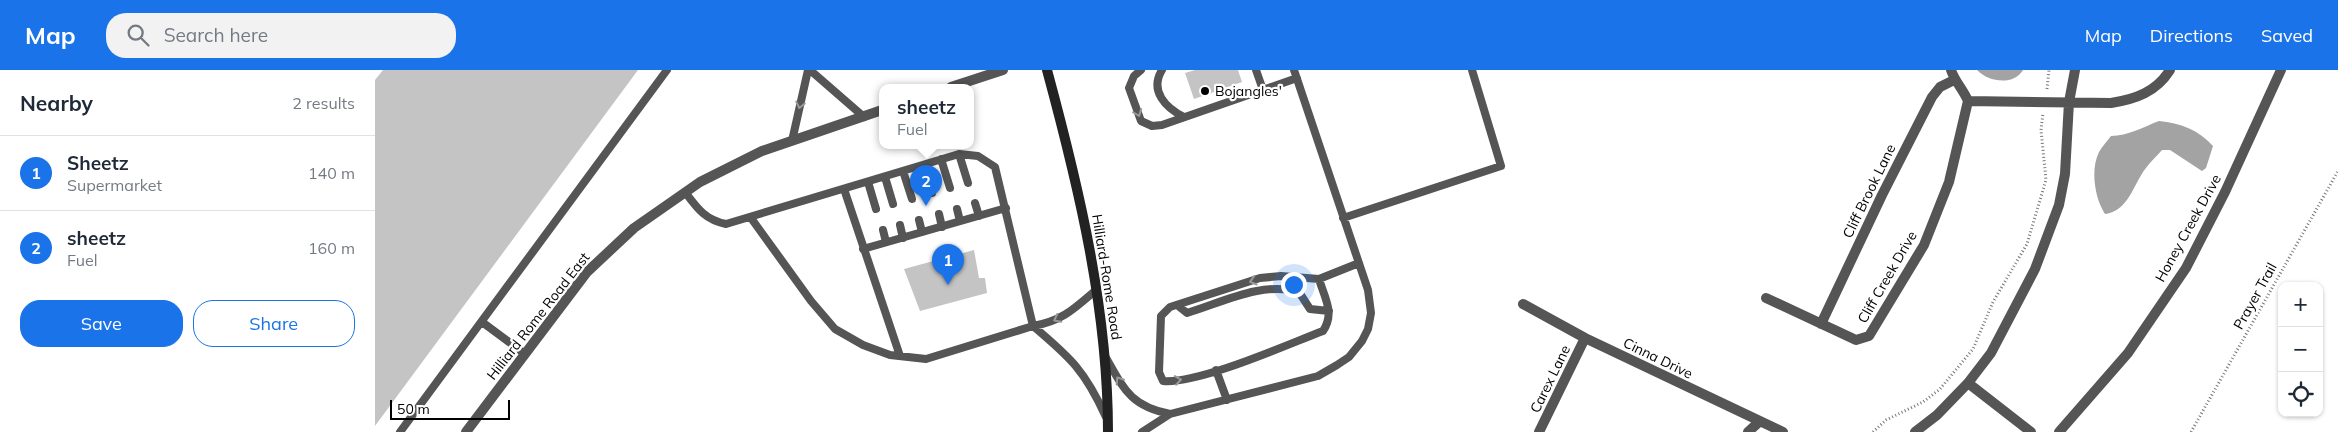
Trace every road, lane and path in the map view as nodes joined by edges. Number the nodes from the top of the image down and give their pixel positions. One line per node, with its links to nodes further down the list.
1 (667, 70): 63 (lane)
2 (809, 70): 22 (lane); 24 (lane, one-way to 24)
3 (1003, 70): 16 (street)
4 (1047, 70): 58 (main road, Hilliard-Rome Road)
5 (1141, 70): 23 (lane, one-way to 23)
6 (1162, 70): 23 (lane)
7 (1256, 70): 17 (lane)
8 (1472, 70): 46 (lane)
9 (1951, 70): 15 (street)
10 (2049, 70): 19 (path)
11 (2075, 70): 20 (street)
12 (2171, 70): 20 (street)
13 (2281, 70): 85 (street, Honey Creek Drive)
14 (1296, 74): 17 (lane); 46 (lane)
15 (1954, 80): 18 (street); 64 (street, Cliff Brook Lane)
16 (960, 84)
17 (1263, 90): 23 (lane)
18 (1968, 101): 19 (street); 64 (street, Cliff Creek Drive)
19 (2045, 102): 20 (street); 82 (path)
20 (2069, 102): 71 (street)
21 (879, 111): 22 (street, Hilliard Rome Road East)
22 (864, 116): 24 (street, Hilliard Rome Road East)
23 (1183, 117)
24 (792, 140): 35 (street, Hilliard Rome Road East)
25 (959, 154): 26 (lane); 32 (lane); 40 (lane)
26 (941, 159): 27 (lane); 33 (lane)
27 (923, 165): 29 (lane); 36 (lane)
28 (2338, 170): 86 (path, Prayer Trail)
29 (903, 171): 30 (lane); 37 (lane)
30 (885, 177): 31 (lane); 39 (lane)
31 (867, 182): 34 (lane); 41 (lane)
32 (968, 183)
33 (950, 188)
34 (844, 189): 45 (lane); 55 (lane)
35 (685, 192): 45 (lane); 67 (street, Hilliard Rome Road East)
36 (932, 193)
37 (912, 199)
38 (975, 203): 44 (lane)
39 (893, 204)
40 (1006, 208): 44 (lane); 65 (lane)
41 (876, 209)
42 (957, 209): 48 (lane)
43 (939, 214): 50 (lane)
44 (979, 216): 48 (lane)
45 (751, 218): 69 (lane)
46 (1343, 218): 56 (lane)
47 (919, 220): 52 (lane)
48 (961, 221): 50 (lane)
49 (900, 225): 53 (lane)
50 (942, 226): 52 (lane)
51 (883, 230): 54 (lane)
52 (922, 232): 53 (lane)
53 (903, 238): 54 (lane)
54 (886, 242): 55 (lane)
55 (863, 249): 69 (lane)
56 (1359, 263): 57 (lane); 72 (lane)
57 (1319, 280): 61 (lane, one-way to 61); 62 (lane)
58 (1096, 290): 65 (lane, one-way to 65); 68 (main road, Hilliard-Rome Road)
59 (1766, 298): 64 (street, Cliff Creek Drive)
60 (1523, 304): 66 (street, Cinna Drive)
61 (1177, 305): 62 (lane); 70 (lane, one-way to 70)
62 (1329, 311): 70 (lane)
63 (482, 322): 67 (lane); 76 (lane)
64 (1821, 324)
65 (1033, 326): 69 (lane); 75 (lane)
66 (1585, 338): 74 (street, Cinna Drive); 79 (street, Carex Lane)
67 (525, 354): 77 (street, Hilliard Rome Road East)
68 (1105, 355): 73 (lane, one-way to 68); 75 (main road, Hilliard-Rome Road)
69 (900, 356)
70 (1216, 370): 72 (lane)
71 (1968, 383): 83 (street); 84 (street)
72 (1227, 400): 73 (lane)
73 (1170, 414): 78 (lane)
74 (1759, 422): 80 (street); 81 (street, Cinna Drive)
75 (1108, 427)
76 (400, 432)
77 (466, 432)
78 (1142, 432)
79 (1539, 432)
80 (1748, 432)
81 (1783, 432)
82 (1873, 432)
83 (1915, 432)
84 (2031, 432)
85 (2059, 432)
86 (2191, 432)

